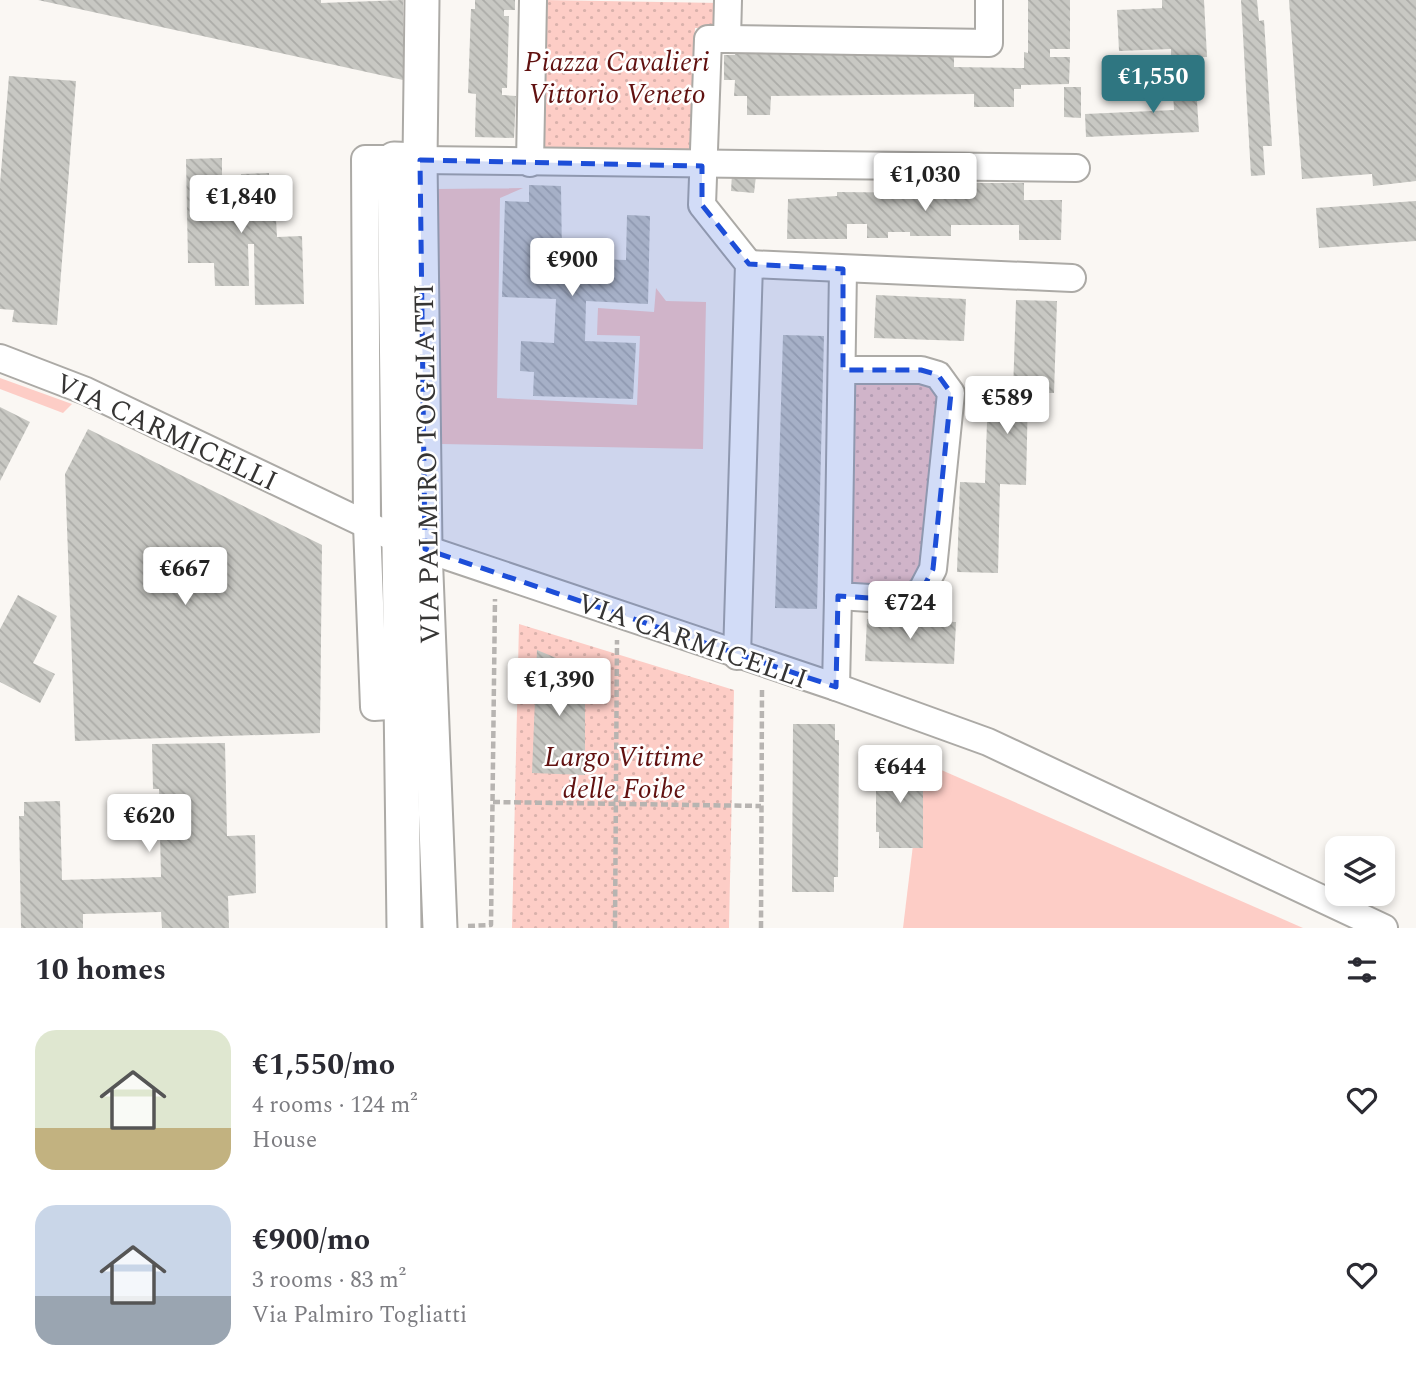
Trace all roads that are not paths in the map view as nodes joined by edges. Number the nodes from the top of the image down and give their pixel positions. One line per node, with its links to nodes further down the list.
1 (422, 0): 6 (street, VIA PALMIRO TOGLIATTI)
2 (533, 0): 7 (street)
3 (728, 0): 5 (street)
4 (989, 0): 5 (street)
5 (727, 39): 8 (street)
6 (407, 160): 7 (street); 15 (street); 16 (street, VIA PALMIRO TOGLIATTI)
7 (530, 163): 8 (street)
8 (702, 166): 9 (street); 10 (street)
9 (1076, 169)
10 (749, 264): 11 (street); 18 (street)
11 (843, 269): 12 (street); 14 (street)
12 (1072, 278)
13 (0, 358): 15 (street, VIA CARMICELLI)
14 (843, 370): 17 (street); 17 (street)
15 (367, 525): 16 (street, VIA CARMICELLI); 20 (street)
16 (412, 544): 18 (street, VIA CARMICELLI); 20 (street, VIA PALMIRO TOGLIATTI)
17 (838, 596): 19 (street)
18 (750, 660): 19 (street, VIA CARMICELLI)
19 (836, 687): 23 (street, VIA CARMICELLI)
20 (419, 704): 21 (street, VIA PALMIRO TOGLIATTI); 22 (street, VIA PALMIRO TOGLIATTI)
21 (440, 927)
22 (404, 928)
23 (1384, 928)

